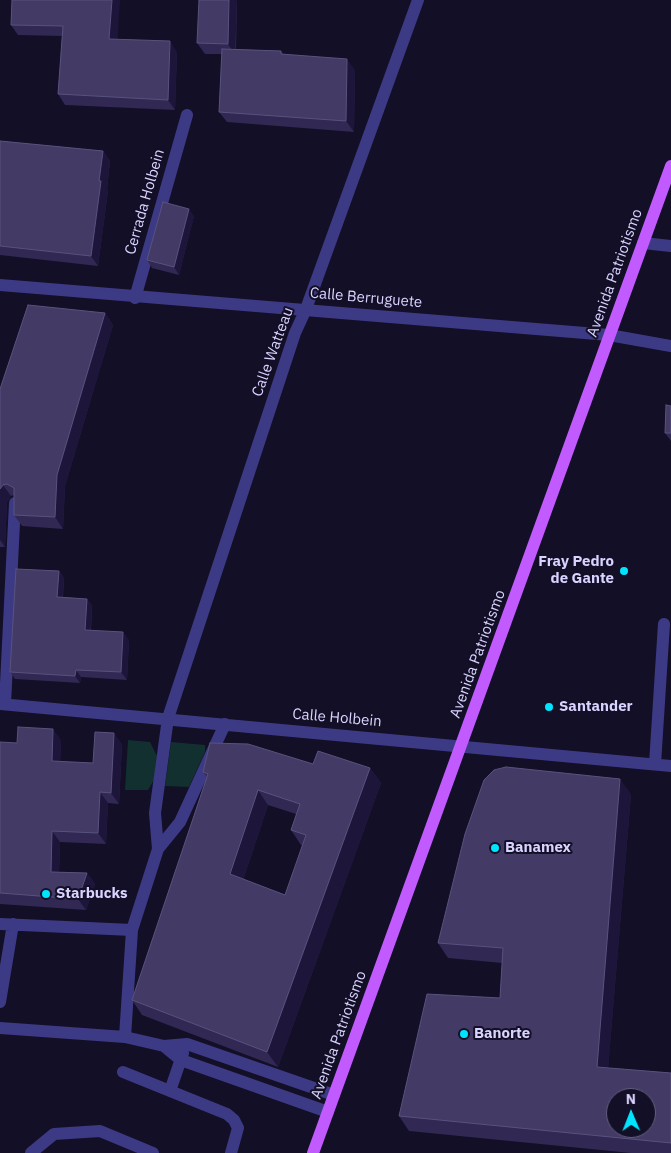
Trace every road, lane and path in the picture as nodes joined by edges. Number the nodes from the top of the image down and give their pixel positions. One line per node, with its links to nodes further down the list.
1 (418, 0): 8 (street, Calle Watteau)
2 (187, 115): 7 (street, Cerrada Holbein)
3 (671, 166): 4 (main road, Avenida Patriotismo)
4 (642, 243): 5 (street); 9 (main road, Avenida Patriotismo)
5 (671, 246)
6 (0, 285): 7 (street, Calle Berruguete)
7 (135, 298): 8 (street, Calle Berruguete)
8 (306, 309): 9 (street, Calle Berruguete); 14 (street, Calle Watteau)
9 (610, 334): 10 (street, Calle Berruguete); 16 (main road, Avenida Patriotismo)
10 (671, 346)
11 (15, 503): 13 (street)
12 (664, 624): 17 (street)
13 (3, 704): 14 (street, Calle Holbein)
14 (168, 718): 15 (street, Calle Holbein); 19 (street, Calle Watteau)
15 (225, 724): 16 (street, Calle Holbein); 19 (street)
16 (462, 746): 17 (street, Calle Holbein); 30 (main road, Avenida Patriotismo)
17 (655, 764): 18 (street, Calle Holbein)
18 (671, 766)
19 (158, 850): 21 (street)
20 (6, 924): 21 (street); 22 (street)
21 (132, 930): 24 (street)
22 (0, 1002)
23 (0, 1028): 24 (street)
24 (125, 1037): 26 (street)
25 (187, 1044): 26 (street); 27 (street); 30 (street)
26 (164, 1046): 27 (street)
27 (181, 1060): 29 (street); 31 (street)
28 (123, 1072): 29 (street)
29 (170, 1091): 34 (street)
30 (334, 1095): 31 (main road, Avenida Patriotismo)
31 (328, 1112): 35 (main road, Avenida Patriotismo)
32 (31, 1153): 33 (street)
33 (153, 1153)
34 (231, 1153)
35 (313, 1153)

